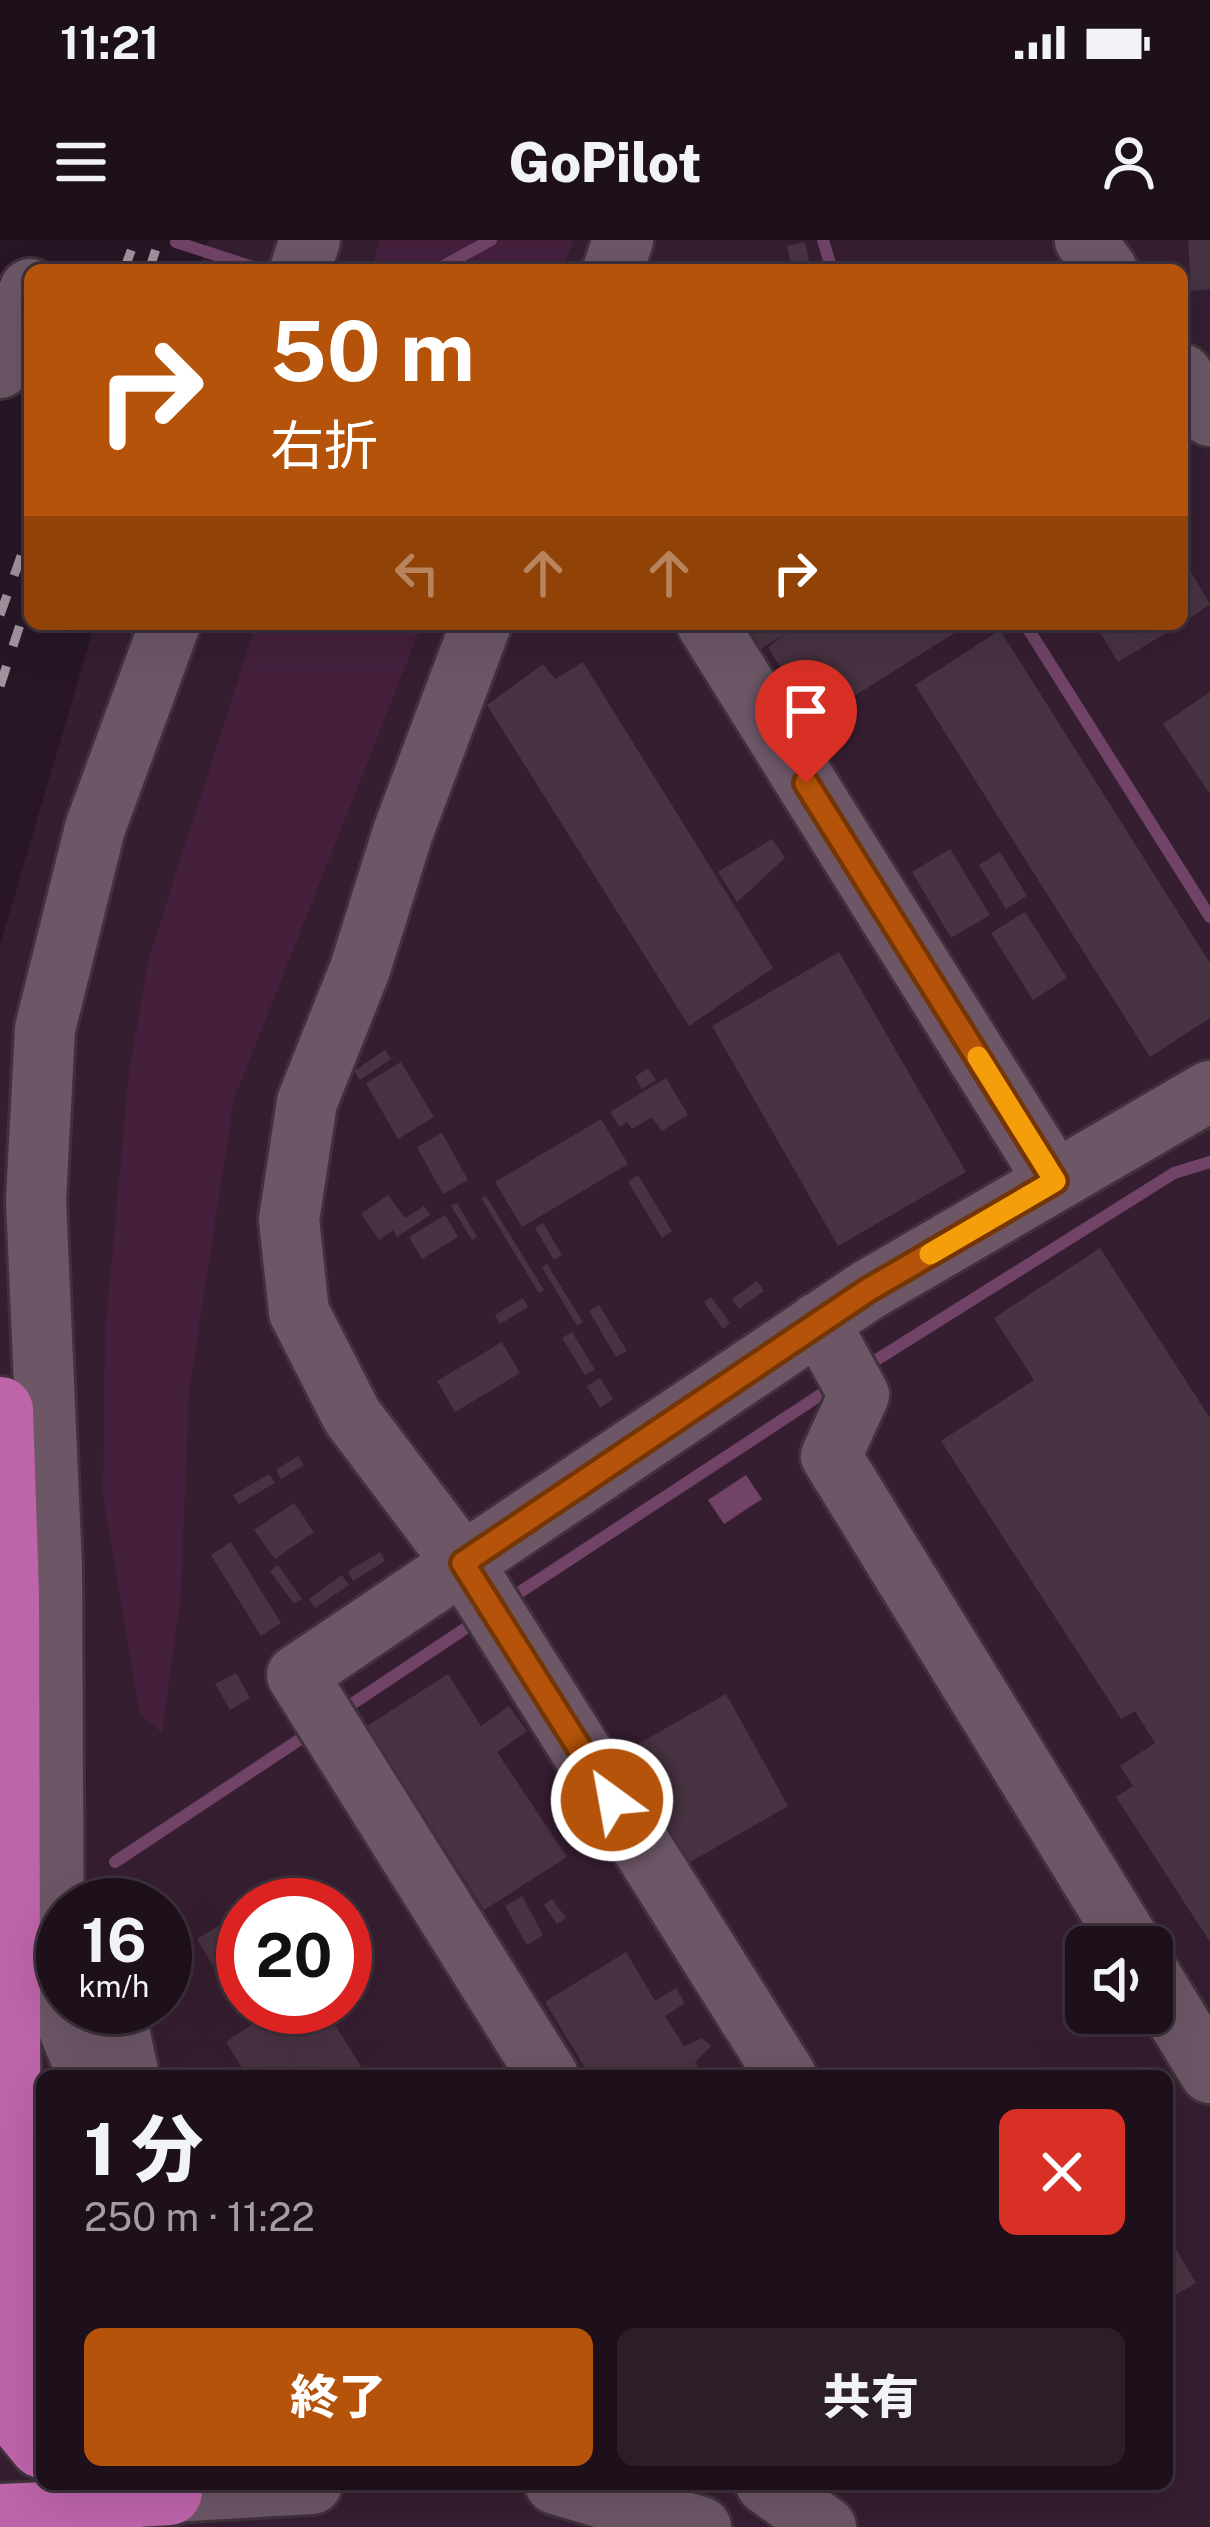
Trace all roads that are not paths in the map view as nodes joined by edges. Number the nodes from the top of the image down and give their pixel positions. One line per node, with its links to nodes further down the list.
1 (1084, 240): 2 (street)
2 (1102, 264)
3 (24, 306): 4 (street)
4 (0, 368)
5 (1188, 383): 6 (street)
6 (1210, 416)
7 (168, 630): 15 (street)
8 (479, 630): 14 (street)
9 (711, 630): 11 (street)
10 (1210, 1091): 11 (street)
11 (1055, 1181): 12 (street)
12 (819, 1322): 14 (street); 17 (street)
13 (0, 1410): 25 (highway)
14 (463, 1563): 22 (street); 23 (street)
15 (52, 1567): 16 (street); 20 (street)
16 (93, 1878)
17 (1120, 1926)
18 (1173, 2012): 24 (street)
19 (120, 2034): 21 (street)
20 (86, 2070)
21 (128, 2070)
22 (544, 2070)
23 (782, 2070)
24 (1210, 2073)
25 (36, 2438)
26 (0, 2486): 27 (highway)
27 (36, 2490)
28 (37, 2490): 32 (highway)
29 (193, 2490): 32 (street)
30 (575, 2490): 34 (street)
31 (774, 2490): 35 (street)
32 (110, 2498): 33 (highway)
33 (0, 2517)
34 (701, 2527)
35 (826, 2527)

